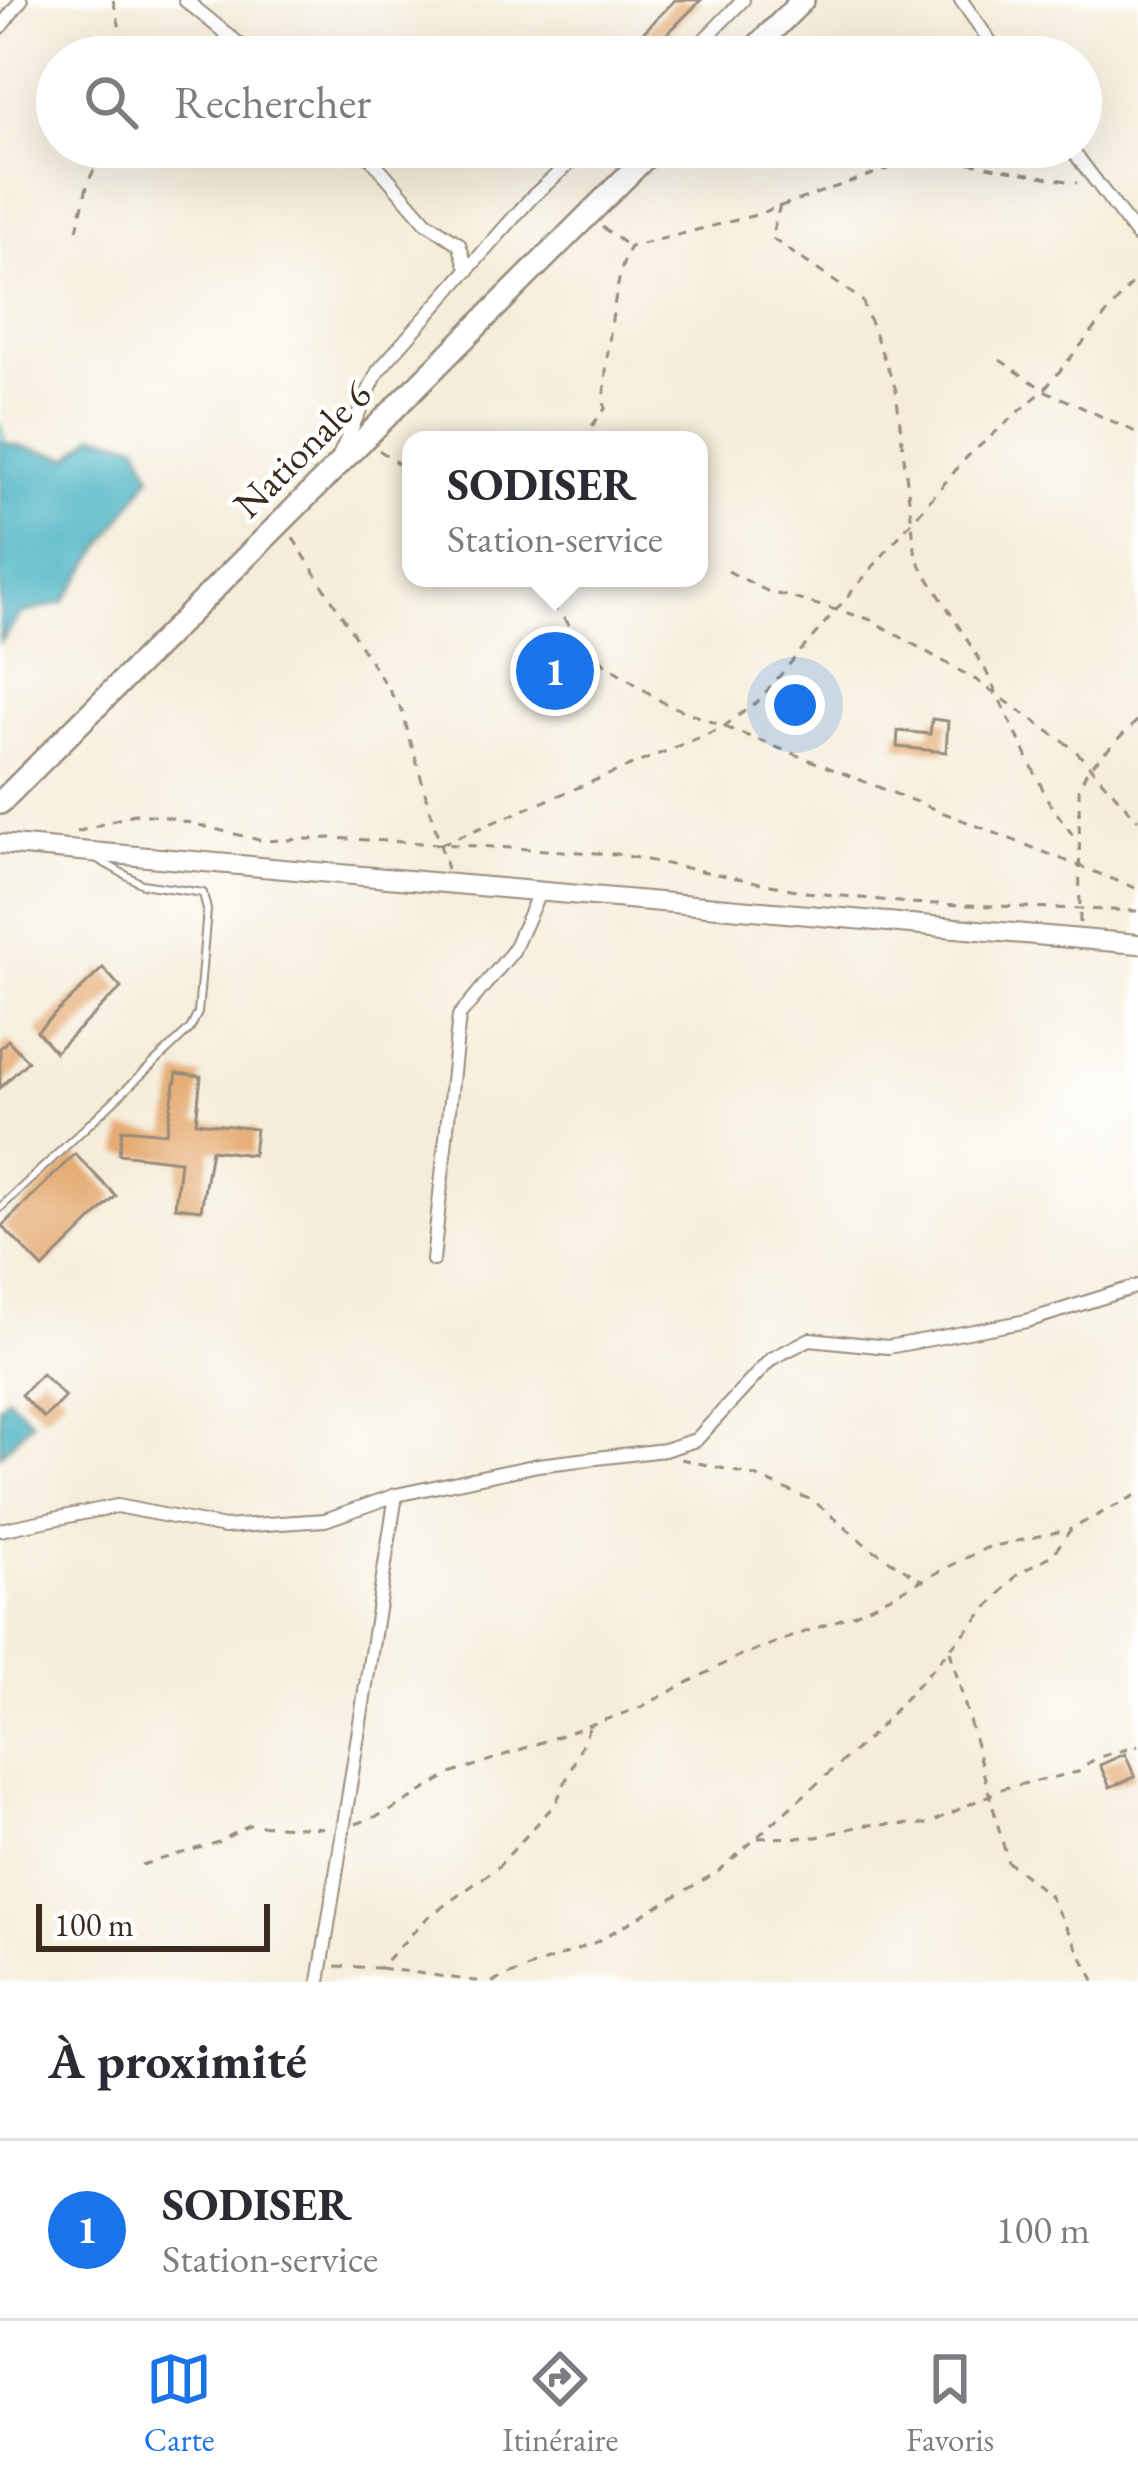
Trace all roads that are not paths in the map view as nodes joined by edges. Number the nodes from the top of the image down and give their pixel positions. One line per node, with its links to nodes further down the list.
1 (21, 0): 6 (street)
2 (185, 0): 7 (street)
3 (743, 0): 8 (street)
4 (803, 0): 9 (main road)
5 (961, 0): 10 (street)
6 (0, 28)
7 (229, 36)
8 (708, 36)
9 (767, 36)
10 (986, 36)
11 (379, 168): 16 (street)
12 (563, 168): 16 (street)
13 (635, 168): 17 (main road, Nationale 6)
14 (1086, 168): 15 (street)
15 (1138, 237)
16 (468, 272): 17 (street)
17 (332, 470): 18 (main road, Nationale 6)
18 (0, 803)
19 (0, 844): 20 (main road)
20 (88, 854): 21 (main road); 23 (lane)
21 (539, 893): 22 (main road); 24 (street)
22 (1138, 944)
23 (0, 1208)
24 (434, 1260)
25 (1138, 1286): 26 (street)
26 (396, 1495): 27 (street); 28 (street)
27 (0, 1530)
28 (319, 1982)

